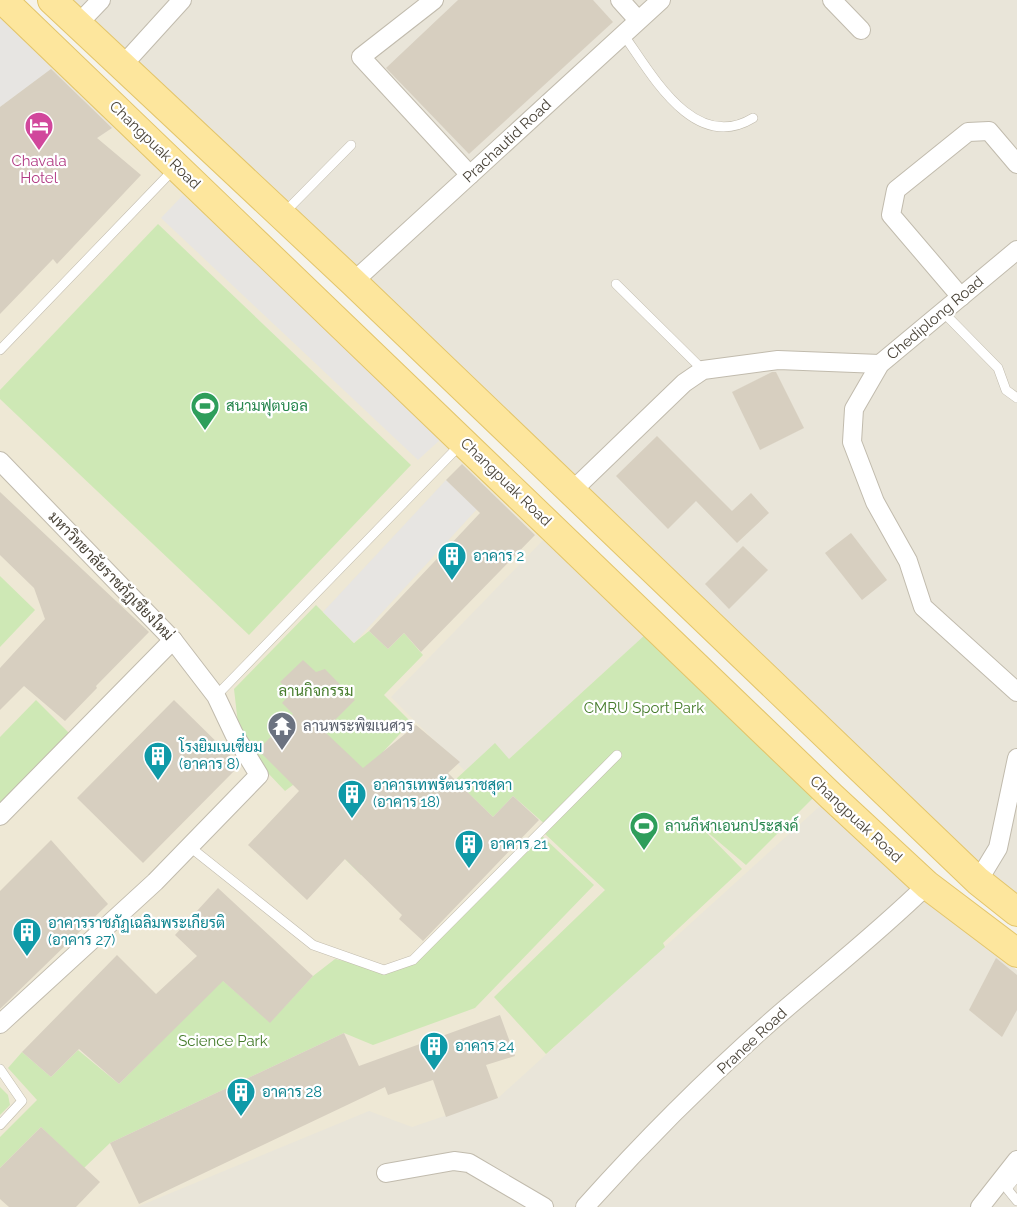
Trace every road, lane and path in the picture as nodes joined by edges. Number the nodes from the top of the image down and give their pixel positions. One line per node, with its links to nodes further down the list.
1 (3, 0): 17 (main road, Changpuak Road)
2 (52, 0): 10 (main road)
3 (101, 0): 10 (street)
4 (182, 0): 13 (street)
5 (434, 0): 18 (street)
6 (620, 0): 9 (street)
7 (662, 0): 9 (street, Prachautid Road)
8 (832, 0): 11 (street)
9 (638, 20): 12 (street, Prachautid Road)
10 (77, 24): 13 (main road)
11 (861, 30)
12 (623, 34): 14 (lane); 18 (street, Prachautid Road)
13 (122, 66): 19 (main road)
14 (753, 118)
15 (351, 146): 19 (lane)
16 (1017, 164): 23 (street)
17 (177, 166): 25 (lane); 29 (main road, Changpuak Road)
18 (470, 175): 21 (street, Prachautid Road)
19 (282, 216): 21 (main road)
20 (1017, 250): 23 (street, Chediplong Road)
21 (353, 282): 31 (main road)
22 (616, 284): 27 (lane)
23 (961, 297): 24 (street, Chediplong Road)
24 (943, 312): 26 (street, Chediplong Road); 28 (lane)
25 (0, 350)
26 (880, 364): 27 (street, Chediplong Road); 33 (street)
27 (703, 370): 31 (street, Chediplong Road)
28 (1017, 398)
29 (464, 441): 34 (lane); 40 (main road, Changpuak Road)
30 (0, 460): 32 (street, มหาวิทยาลัยราชภัฏเชียงใหม่)
31 (571, 492): 39 (main road)
32 (173, 640): 34 (street, มหาวิทยาลัยราชภัฏเชียงใหม่); 37 (street)
33 (1017, 692)
34 (216, 696): 38 (street, มหาวิทยาลัยราชภัฏเชียงใหม่)
35 (617, 755): 38 (lane)
36 (1017, 758): 39 (street)
37 (0, 816)
38 (190, 847): 43 (street)
39 (978, 881): 41 (main road)
40 (927, 885): 42 (main road, Changpuak Road); 51 (street, Pranee Road)
41 (1017, 912)
42 (1017, 953)
43 (0, 1024)
44 (0, 1069): 45 (lane)
45 (0, 1125)
46 (1017, 1160): 52 (street)
47 (386, 1173): 50 (street)
48 (1017, 1177): 49 (lane)
49 (1017, 1201)
50 (544, 1207)
51 (585, 1207)
52 (980, 1207)

